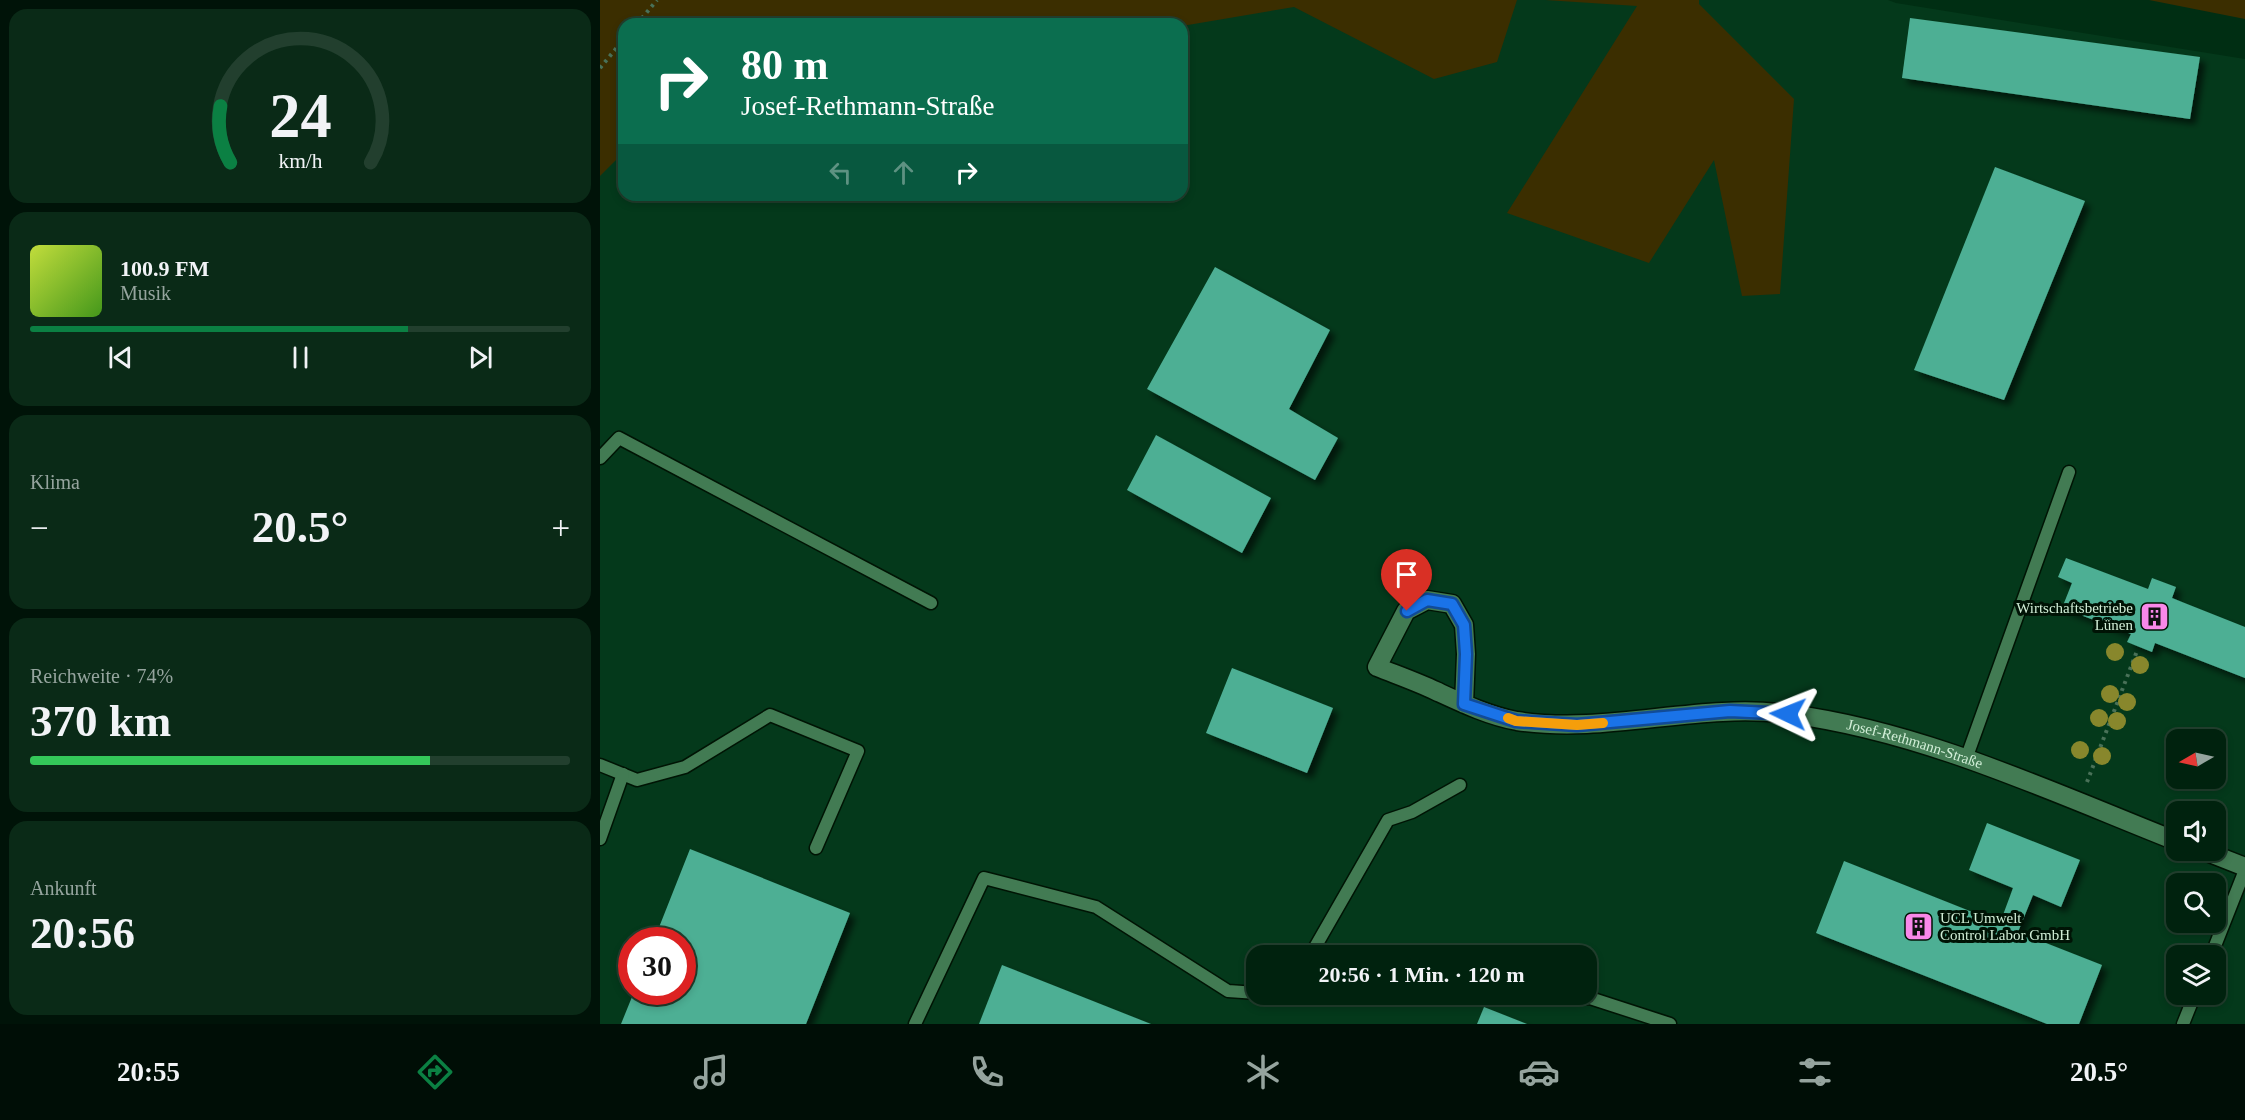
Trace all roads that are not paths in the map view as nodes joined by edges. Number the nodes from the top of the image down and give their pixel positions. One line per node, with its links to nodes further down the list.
1 (600, 458): 3 (lane)
2 (2069, 472): 5 (lane)
3 (931, 603)
4 (1464, 704): 4 (street, Josef-Rethmann-Straße); 5 (street, Josef-Rethmann-Straße)
5 (1966, 759): 9 (street, Josef-Rethmann-Straße)
6 (600, 765): 7 (lane)
7 (623, 774): 10 (lane); 11 (lane)
8 (1460, 785): 14 (lane)
9 (2166, 837)
10 (600, 839)
11 (816, 848)
12 (2226, 860): 13 (street)
13 (2245, 868): 15 (lane)
14 (1316, 945)
15 (2215, 945)
16 (1246, 992): 19 (lane)
17 (1597, 1000): 20 (lane)
18 (2191, 1005): 21 (lane)
19 (915, 1024)
20 (1666, 1024)
21 (2183, 1024)

